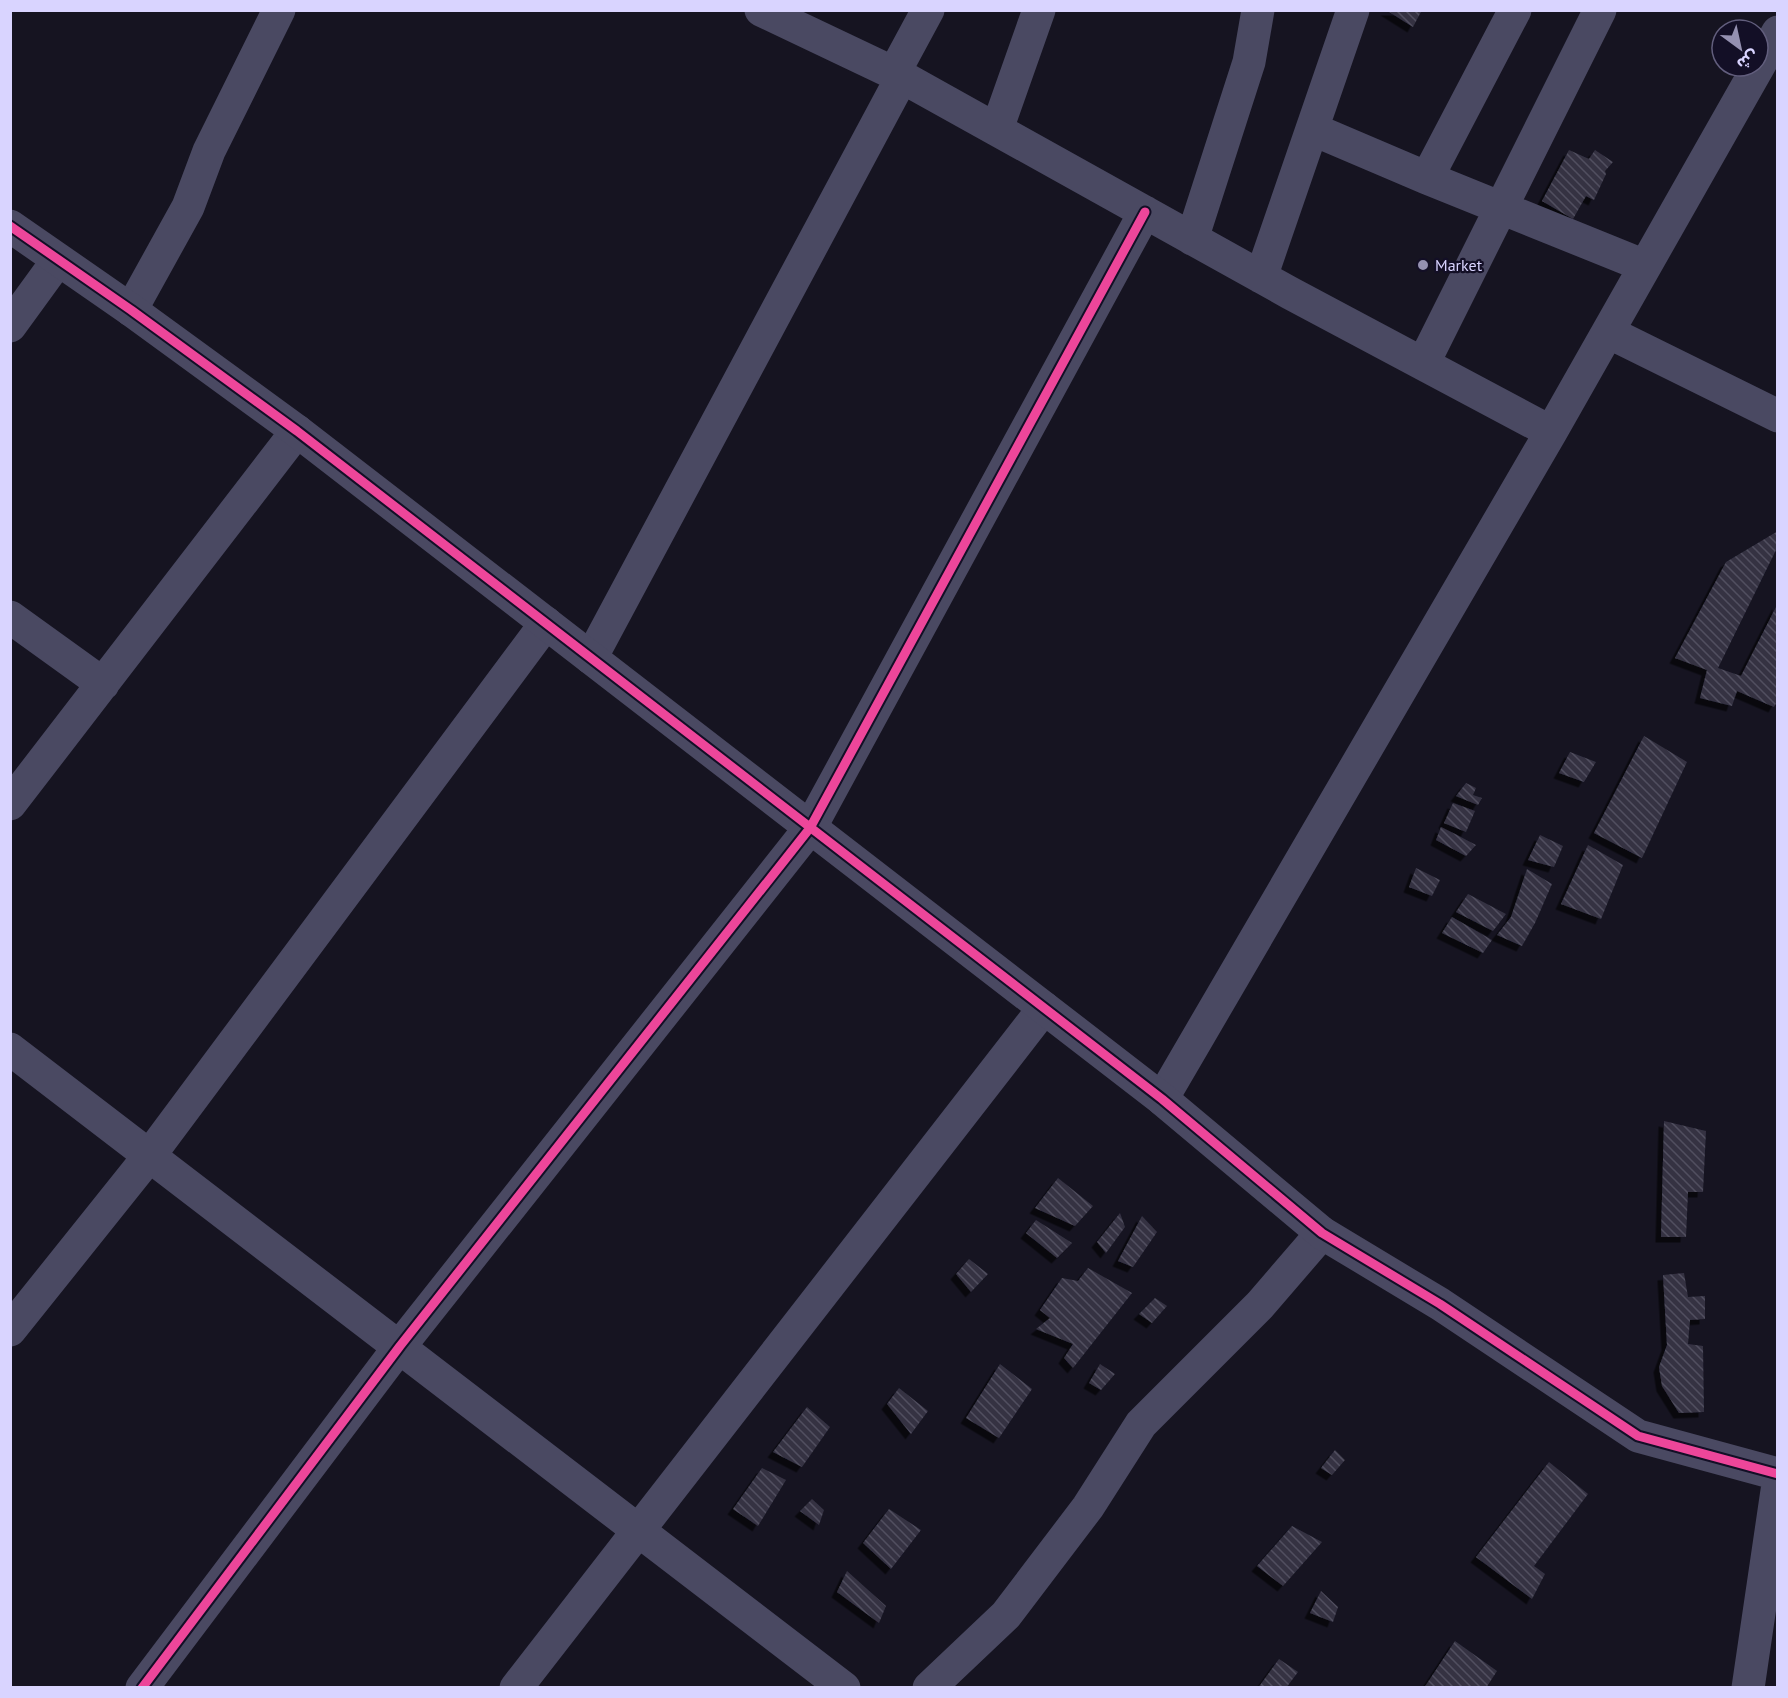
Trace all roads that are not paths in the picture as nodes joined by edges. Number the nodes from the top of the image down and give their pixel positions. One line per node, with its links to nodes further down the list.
1 (279, 10): 21 (street)
2 (928, 10): 10 (street)
3 (1039, 10): 11 (street)
4 (1258, 10): 17 (street)
5 (1353, 10): 12 (street)
6 (1515, 10): 13 (street)
7 (1600, 10): 14 (street)
8 (763, 11): 10 (street)
9 (1778, 32): 19 (street)
10 (898, 75): 11 (street); 30 (street)
11 (997, 129): 15 (street)
12 (1312, 129): 13 (street); 20 (street)
13 (1427, 178): 14 (street)
14 (1501, 208): 19 (street); 24 (street)
15 (1144, 212): 17 (street); 33 (street)
16 (10, 226): 18 (street)
17 (1192, 238): 20 (street)
18 (58, 260): 21 (street); 22 (street)
19 (1645, 266): 23 (street)
20 (1261, 277): 24 (street)
21 (131, 310): 26 (street)
22 (10, 326)
23 (1608, 332): 25 (street); 27 (street)
24 (1423, 364): 27 (street)
25 (1778, 416)
26 (297, 431): 29 (street); 31 (street)
27 (1551, 432): 36 (street)
28 (10, 617): 31 (street)
29 (546, 623): 30 (street); 37 (street)
30 (591, 658): 33 (street)
31 (103, 684): 32 (street)
32 (10, 804)
33 (810, 828): 34 (street); 40 (street)
34 (1044, 1008): 36 (street); 43 (street)
35 (10, 1049): 37 (street)
36 (1161, 1099): 38 (street)
37 (150, 1155): 39 (street); 40 (street)
38 (1322, 1233): 41 (street); 47 (street)
39 (10, 1330)
40 (400, 1346): 43 (street); 44 (street)
41 (1778, 1474)
42 (1778, 1484): 48 (street)
43 (639, 1529): 45 (street); 46 (street)
44 (142, 1688)
45 (516, 1688)
46 (844, 1688)
47 (929, 1688)
48 (1749, 1688)

